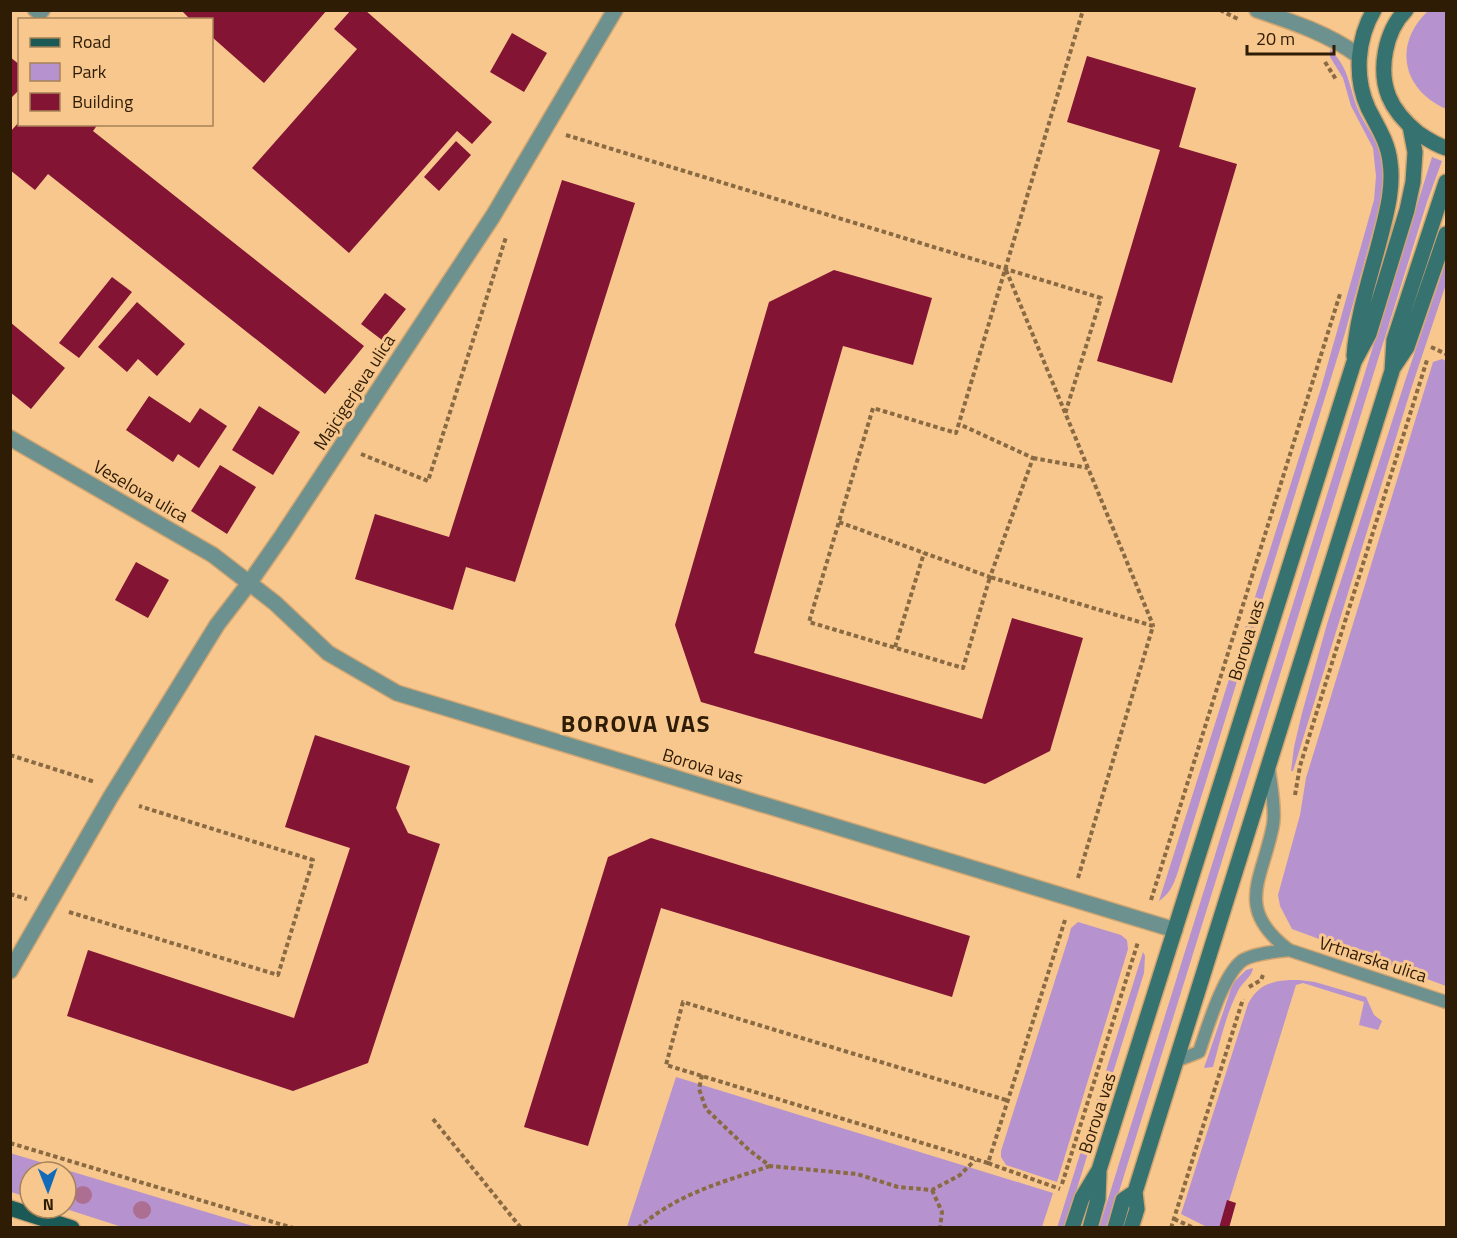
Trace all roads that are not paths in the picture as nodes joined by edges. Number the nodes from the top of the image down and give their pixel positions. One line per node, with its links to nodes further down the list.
1 (34, 10): 2 (lane)
2 (44, 10)
3 (615, 10): 16 (street, Majcigerjeva ulica)
4 (1257, 10): 7 (street)
5 (1374, 10): 7 (street)
6 (1406, 10): 8 (street)
7 (1359, 56): 8 (street); 13 (street)
8 (1384, 78): 9 (street)
9 (1410, 126): 10 (street); 13 (street)
10 (1446, 148)
11 (1446, 182): 14 (street)
12 (1446, 234): 14 (street)
13 (1354, 362): 18 (street, Borova vas)
14 (1392, 371): 17 (street)
15 (10, 438): 16 (street, Veselova ulica)
16 (250, 582): 18 (street, Borova vas); 20 (street, Majcigerjeva ulica)
17 (1269, 765): 19 (lane); 22 (street)
18 (1175, 930): 23 (street, Borova vas)
19 (1289, 950): 21 (lane, Vrtnarska ulica); 22 (lane)
20 (10, 971)
21 (1446, 1002)
22 (1176, 1061): 24 (street)
23 (1099, 1170): 27 (street); 28 (street)
24 (1135, 1192): 29 (street); 30 (street)
25 (10, 1208): 26 (main road)
26 (72, 1227)
27 (1072, 1227)
28 (1090, 1227)
29 (1115, 1227)
30 (1131, 1227)

